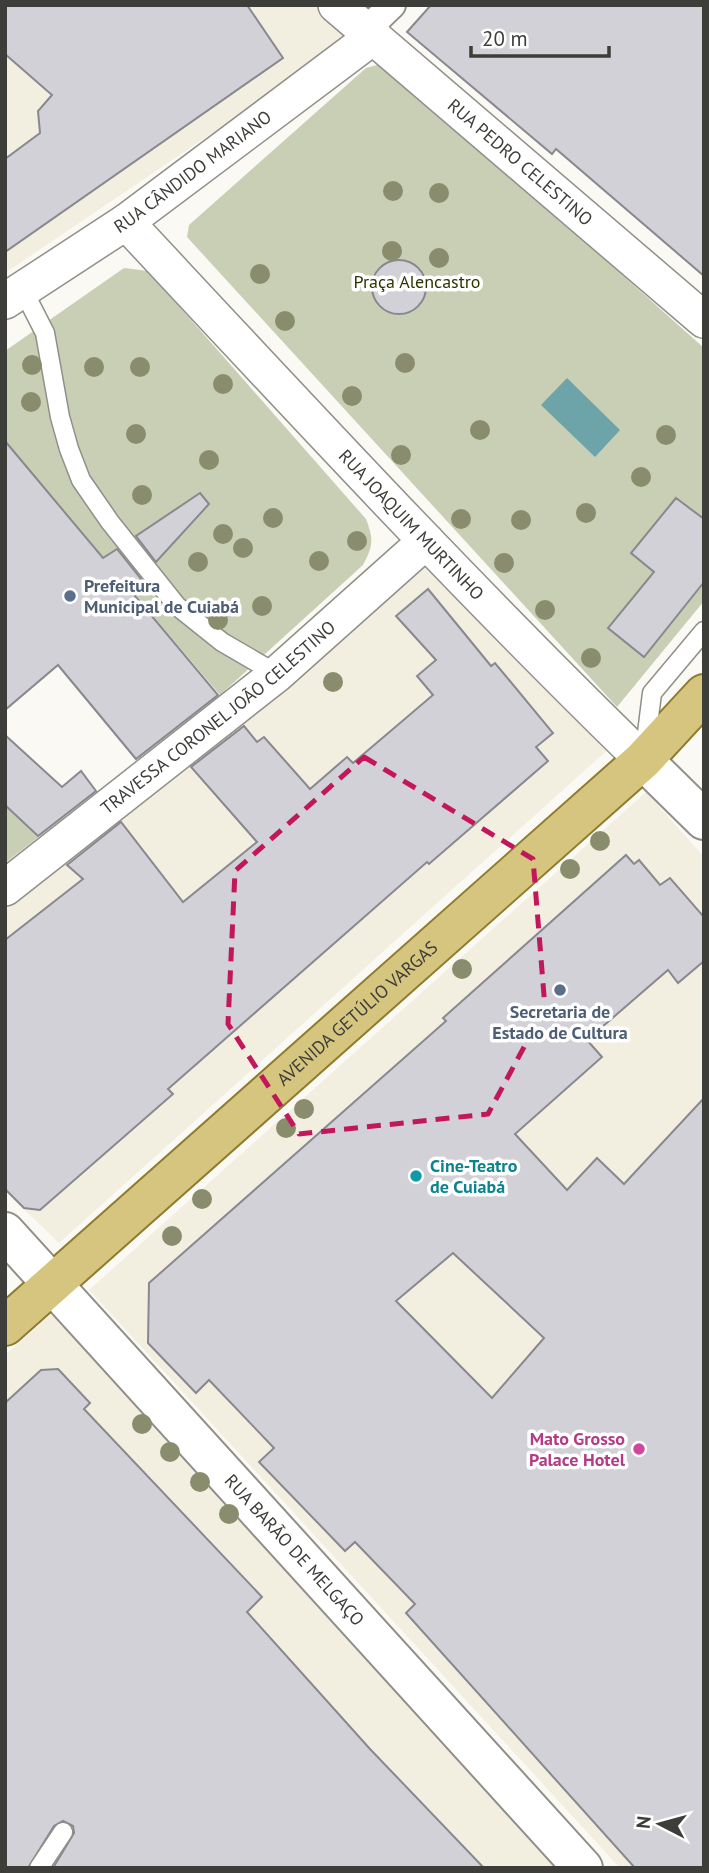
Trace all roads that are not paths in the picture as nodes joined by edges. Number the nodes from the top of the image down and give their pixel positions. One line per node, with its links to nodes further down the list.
1 (336, 5): 3 (street, RUA PEDRO CELESTINO)
2 (392, 5): 3 (street)
3 (371, 33): 4 (street, RUA CÂNDIDO MARIANO); 6 (street, RUA PEDRO CELESTINO)
4 (126, 222): 5 (street, RUA CÂNDIDO MARIANO); 7 (street, RUA JOAQUIM MURTINHO)
5 (14, 295): 9 (lane)
6 (704, 320)
7 (426, 541): 9 (street, TRAVESSA CORONEL JOÃO CELESTINO); 11 (street, RUA JOAQUIM MURTINHO)
8 (704, 631): 11 (lane)
9 (277, 674): 13 (street, TRAVESSA CORONEL JOÃO CELESTINO)
10 (704, 694): 11 (main road, AVENIDA GETÚLIO VARGAS)
11 (643, 760): 12 (street, RUA JOAQUIM MURTINHO); 15 (main road, AVENIDA GETÚLIO VARGAS)
12 (704, 820)
13 (5, 888)
14 (5, 1232): 15 (street, RUA BARÃO DE MELGAÇO)
15 (54, 1283): 16 (main road, AVENIDA GETÚLIO VARGAS); 19 (street, RUA BARÃO DE MELGAÇO)
16 (5, 1326)
17 (63, 1832): 18 (lane)
18 (39, 1868)
19 (583, 1868)

